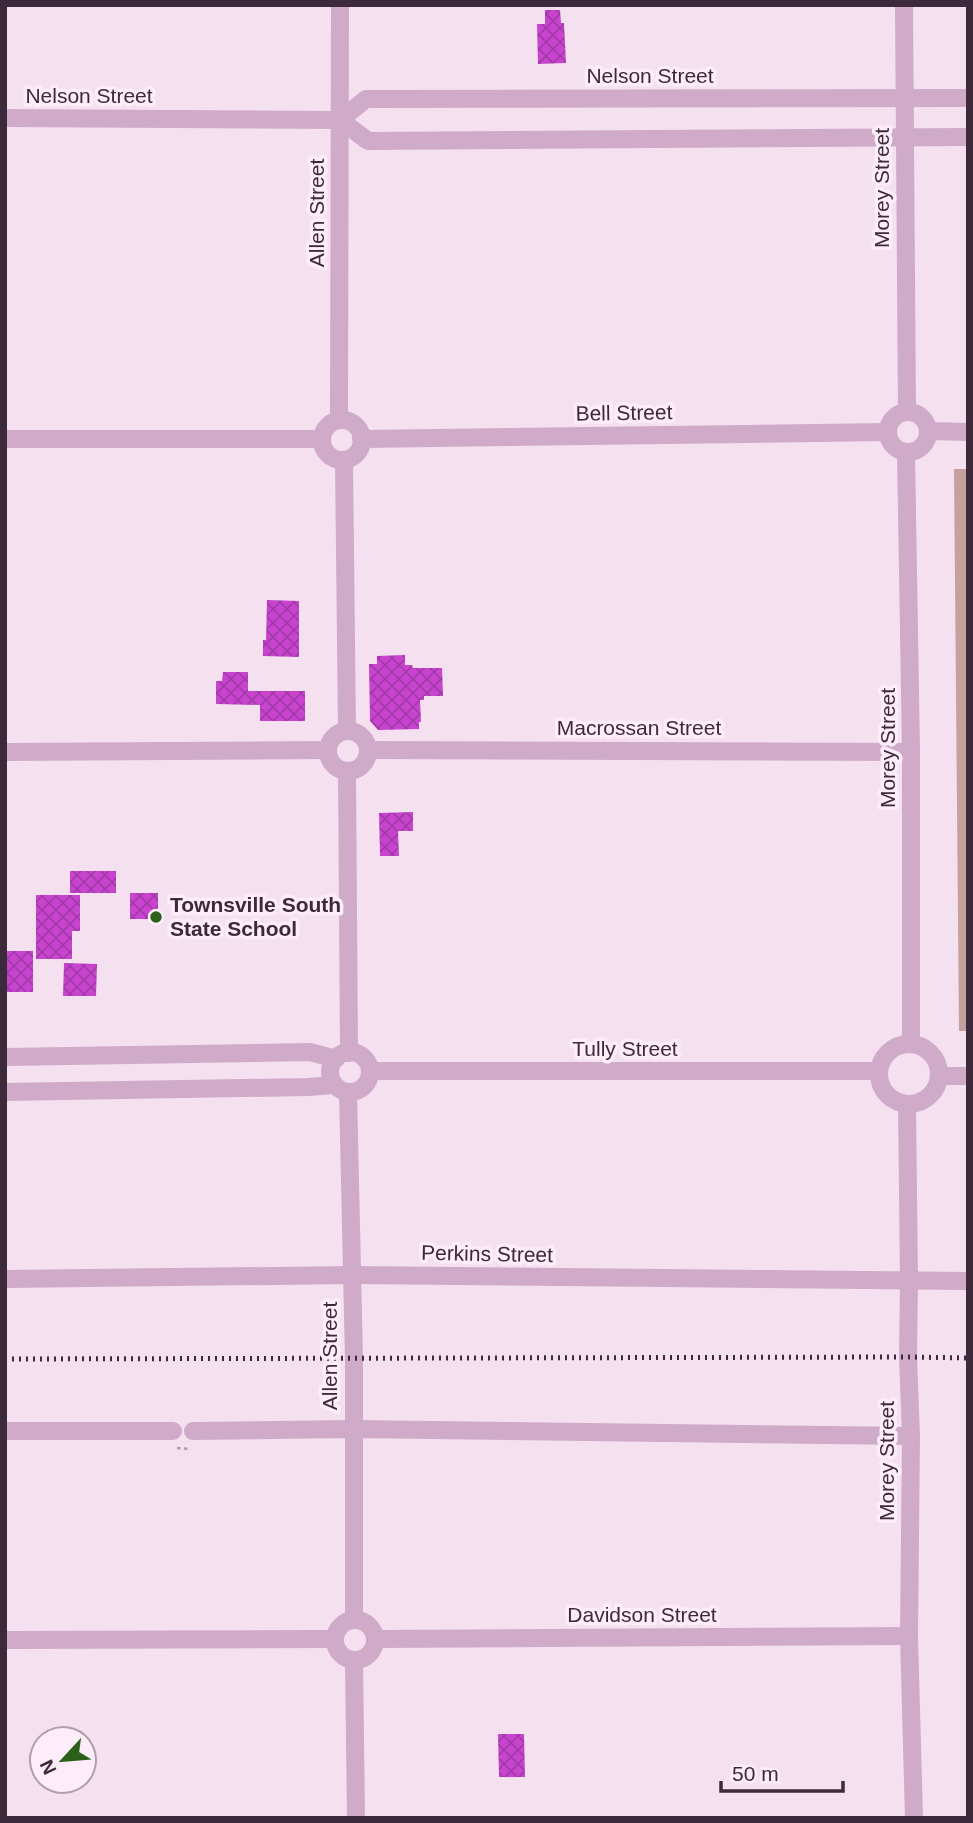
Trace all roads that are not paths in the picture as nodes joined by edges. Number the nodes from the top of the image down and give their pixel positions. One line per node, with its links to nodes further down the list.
1 (340, 5): 6 (street, Allen Street)
2 (904, 5): 3 (street, Morey Street)
3 (905, 98): 4 (street, Nelson Street); 6 (street, Nelson Street); 7 (street, Morey Street)
4 (968, 98)
5 (5, 118): 6 (street, Nelson Street)
6 (340, 120): 7 (street); 10 (street, Allen Street)
7 (905, 137): 8 (street); 9 (street, Morey Street)
8 (968, 137)
9 (907, 412): 11 (street); 12 (street)
10 (339, 420): 15 (street); 16 (street)
11 (928, 431): 13 (street); 17 (street)
12 (888, 432): 16 (street, Bell Street); 17 (street)
13 (968, 432)
14 (5, 439): 15 (street)
15 (322, 439): 18 (street)
16 (361, 439): 18 (street)
17 (906, 452): 23 (street, Morey Street)
18 (344, 460): 19 (street)
19 (347, 731): 20 (street); 21 (street)
20 (328, 750): 22 (street); 24 (street)
21 (368, 750): 23 (street, Macrossan Street); 24 (street)
22 (5, 752)
23 (911, 752): 25 (street, Morey Street)
24 (347, 771): 27 (street)
25 (911, 1044): 29 (street); 30 (street)
26 (5, 1056): 27 (street)
27 (342, 1056): 28 (street); 32 (street)
28 (370, 1071): 29 (street, Tully Street); 32 (street)
29 (879, 1072): 34 (street)
30 (939, 1076): 31 (street); 34 (street)
31 (968, 1076)
32 (342, 1089): 33 (street); 35 (street, Allen Street)
33 (5, 1091)
34 (907, 1104): 38 (street, Morey Street)
35 (352, 1275): 36 (street, Perkins Street); 38 (street, Perkins Street); 39 (street, Allen Street)
36 (5, 1279)
37 (968, 1280): 38 (street, Perkins Street)
38 (909, 1281): 43 (street, Morey Street)
39 (353, 1429): 42 (street); 43 (street); 44 (street, Allen Street)
40 (5, 1431): 41 (street)
41 (173, 1431)
42 (193, 1431)
43 (911, 1436): 45 (street, Morey Street)
44 (354, 1620): 46 (street); 47 (street)
45 (909, 1636): 47 (street, Davidson Street); 51 (street, Morey Street)
46 (335, 1639): 48 (street); 49 (street)
47 (375, 1639): 49 (street)
48 (5, 1640)
49 (354, 1660): 50 (street)
50 (356, 1818)
51 (914, 1818)

